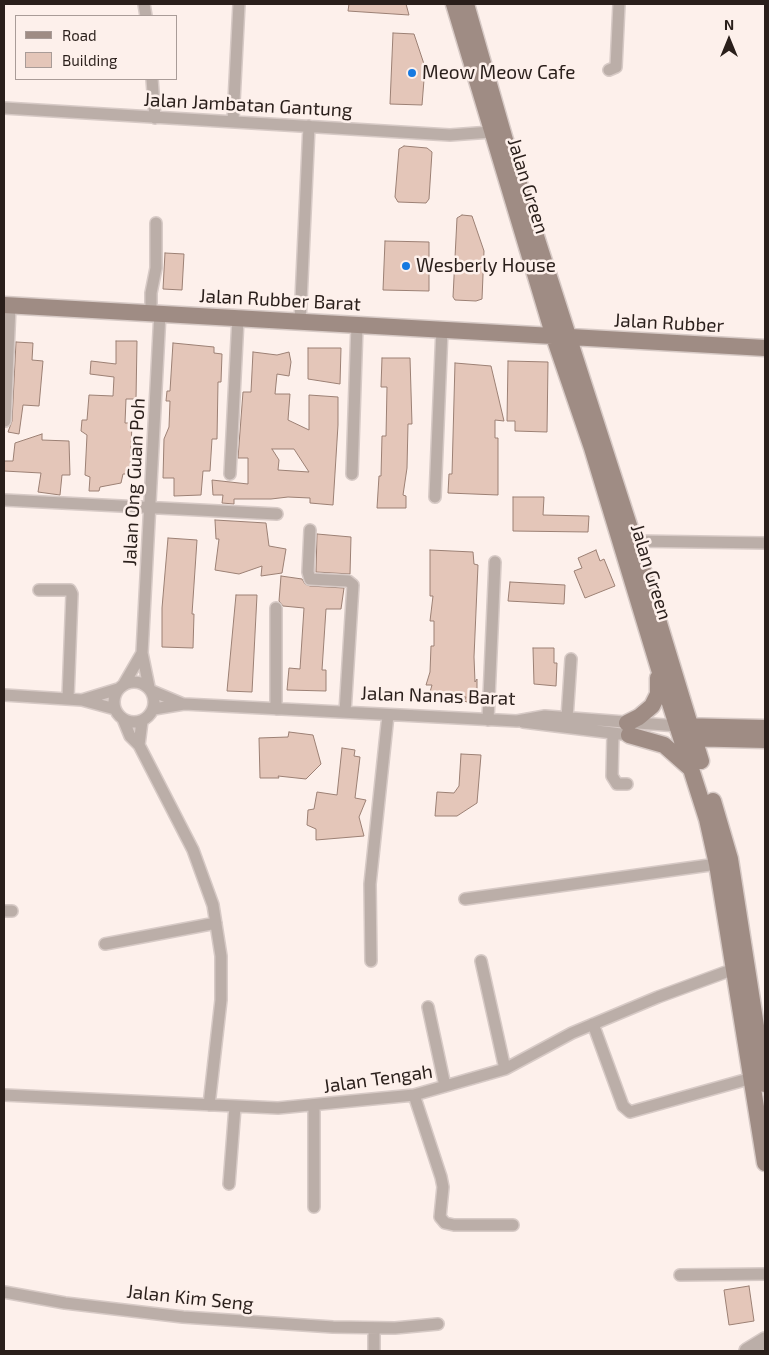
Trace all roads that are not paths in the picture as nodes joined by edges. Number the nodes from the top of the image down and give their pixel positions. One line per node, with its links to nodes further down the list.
1 (239, 4): 9 (street)
2 (454, 4): 11 (main road, Jalan Green)
3 (466, 4): 20 (main road, Jalan Green)
4 (619, 4): 5 (street)
5 (609, 70)
6 (152, 80): 8 (street)
7 (4, 108): 8 (street, Jalan Jambatan Gantung)
8 (155, 118): 9 (street, Jalan Jambatan Gantung)
9 (233, 121): 10 (street, Jalan Jambatan Gantung)
10 (309, 126): 11 (street, Jalan Jambatan Gantung); 16 (street)
11 (491, 132): 19 (main road, Jalan Green)
12 (156, 223): 14 (street, Jalan Ong Guan Poh)
13 (7, 305): 14 (main road, Jalan Rubber Barat); 22 (street)
14 (156, 314): 15 (main road, Jalan Rubber Barat); 27 (street, Jalan Ong Guan Poh)
15 (238, 319): 16 (main road, Jalan Rubber Barat); 23 (street)
16 (300, 322): 17 (main road, Jalan Rubber Barat)
17 (357, 325): 18 (main road, Jalan Rubber Barat); 24 (street)
18 (442, 329): 19 (main road, Jalan Rubber Barat); 25 (street)
19 (554, 337): 20 (main road, Jalan Rubber); 37 (main road, Jalan Green)
20 (570, 338): 21 (main road, Jalan Rubber); 30 (main road, Jalan Green)
21 (765, 348)
22 (5, 421)
23 (230, 474)
24 (352, 474)
25 (435, 497)
26 (4, 500): 27 (street)
27 (150, 508): 28 (street); 35 (street, Jalan Ong Guan Poh)
28 (277, 514)
29 (310, 530): 47 (street)
30 (634, 541): 31 (street); 56 (main road, Jalan Green)
31 (765, 543)
32 (495, 562): 51 (street)
33 (39, 590): 41 (street)
34 (276, 608): 46 (street)
35 (142, 653): 38 (street, Jalan Ong Guan Poh); 39 (street, Jalan Ong Guan Poh)
36 (571, 659): 49 (street)
37 (659, 669): 55 (main road); 56 (main road, Jalan Green)
38 (121, 687): 39 (street); 42 (street); 44 (street)
39 (150, 689): 43 (street, Jalan Nanas Barat); 45 (street)
40 (4, 695): 41 (street)
41 (68, 698): 42 (street)
42 (82, 700): 44 (street)
43 (184, 704): 45 (street, Jalan Nanas Barat); 46 (street, Jalan Nanas Barat)
44 (115, 709): 50 (street)
45 (154, 709): 52 (street)
46 (276, 709): 47 (street, Jalan Nanas Barat)
47 (345, 712): 48 (street, Jalan Nanas Barat)
48 (388, 715): 51 (street, Jalan Nanas Barat); 65 (street)
49 (567, 718): 53 (street, Jalan Nanas Barat); 55 (street, Jalan Nanas Barat)
50 (123, 719): 52 (street); 58 (street)
51 (488, 720): 53 (street, Jalan Nanas Barat)
52 (142, 721): 58 (street)
53 (517, 721): 55 (street)
54 (765, 728): 56 (main road)
55 (623, 731): 56 (street); 59 (main road); 60 (street)
56 (686, 732): 57 (main road); 59 (main road, Jalan Green); 71 (main road, Jalan Green)
57 (765, 740)
58 (139, 745): 63 (street)
59 (692, 769): 61 (main road, Jalan Green)
60 (627, 784)
61 (717, 864): 62 (street); 67 (main road, Jalan Green)
62 (465, 899)
63 (216, 923): 64 (street); 75 (street)
64 (105, 944)
65 (371, 961)
66 (481, 961): 70 (street)
67 (734, 970): 69 (street, Jalan Tengah); 71 (main road, Jalan Green)
68 (428, 1007): 72 (street)
69 (593, 1024): 70 (street, Jalan Tengah); 71 (street)
70 (505, 1069): 72 (street, Jalan Tengah)
71 (762, 1081): 78 (main road, Jalan Green)
72 (445, 1086): 74 (street, Jalan Tengah)
73 (4, 1095): 75 (street, Jalan Tengah)
74 (414, 1095): 76 (street, Jalan Tengah); 81 (street)
75 (209, 1105): 77 (street, Jalan Tengah)
76 (314, 1106): 77 (street, Jalan Tengah); 80 (street)
77 (235, 1107): 79 (street)
78 (765, 1163)
79 (229, 1184)
80 (314, 1207)
81 (513, 1225)
82 (765, 1274): 83 (street)
83 (680, 1275)
84 (4, 1292): 86 (street, Jalan Kim Seng)
85 (438, 1324): 86 (street, Jalan Kim Seng)
86 (374, 1328): 88 (street)
87 (765, 1340): 90 (street)
88 (374, 1351)
89 (743, 1351): 90 (street)
90 (747, 1351): 91 (street)
91 (752, 1351)

